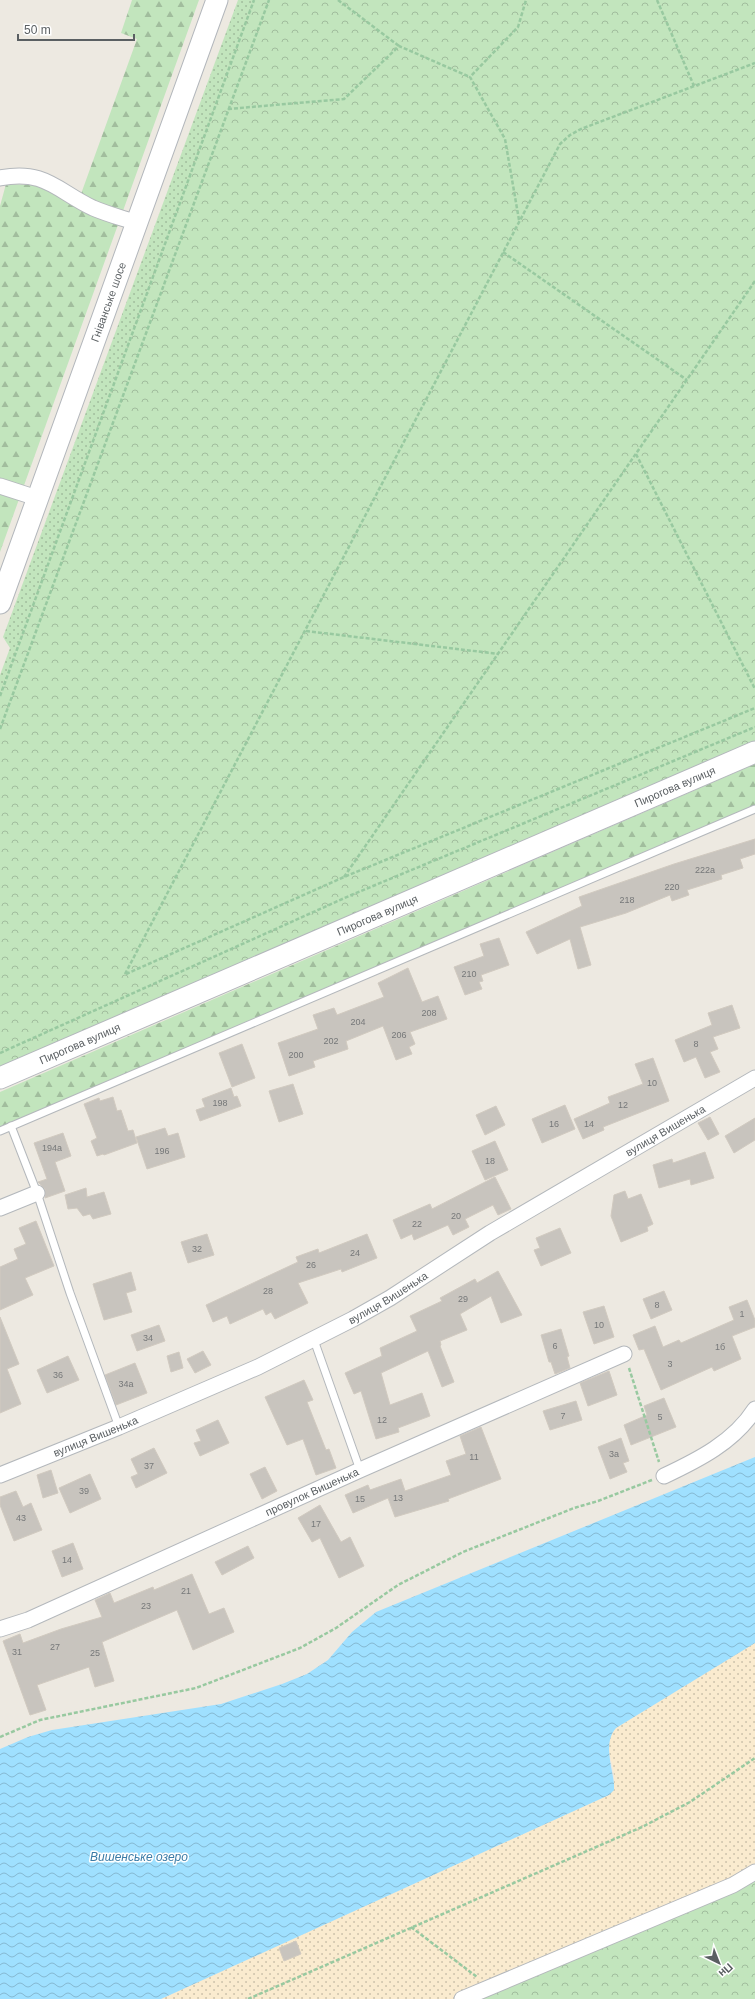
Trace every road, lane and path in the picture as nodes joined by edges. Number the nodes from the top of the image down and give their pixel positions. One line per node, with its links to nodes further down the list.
1 (218, 0): 14 (main road, Гніванське шосе)
2 (254, 0): 25 (path)
3 (269, 0): 11 (path)
4 (338, 0): 7 (path)
5 (526, 0): 9 (path)
6 (657, 0): 10 (path)
7 (399, 46): 9 (path); 11 (path)
8 (755, 63): 10 (path)
9 (470, 77): 13 (path)
10 (694, 86): 13 (path)
11 (228, 109): 28 (path)
12 (0, 178): 14 (street)
13 (519, 221): 15 (path)
14 (137, 223): 20 (main road, Гніванське шосе)
15 (503, 252): 17 (path); 22 (path)
16 (755, 281): 17 (path)
17 (687, 380): 18 (path)
18 (636, 454): 23 (path); 24 (path)
19 (0, 486): 20 (street)
20 (37, 498): 21 (main road, Гніванське шосе)
21 (0, 603)
22 (306, 631): 23 (path); 31 (path)
23 (499, 654): 31 (path)
24 (755, 689)
25 (0, 696)
26 (755, 708): 31 (path)
27 (755, 727): 32 (path)
28 (0, 729)
29 (755, 752): 33 (main road, Пирогова вулиця)
30 (755, 809): 35 (lane)
31 (344, 877)
32 (0, 1053)
33 (0, 1078)
34 (755, 1078): 39 (street, вулиця Вишенька)
35 (11, 1126): 36 (lane); 37 (lane)
36 (0, 1131)
37 (37, 1193): 38 (street); 42 (lane)
38 (0, 1208)
39 (314, 1340): 42 (street, вулиця Вишенька); 43 (lane)
40 (624, 1354): 43 (street, провулок Вишенька); 45 (path)
41 (755, 1409): 45 (street)
42 (119, 1427): 44 (street, вулиця Вишенька)
43 (360, 1470): 46 (street, провулок Вишенька)
44 (0, 1475)
45 (664, 1476): 47 (path)
46 (0, 1629)
47 (0, 1737)
48 (755, 1758): 50 (path)
49 (755, 1872): 51 (street)
50 (410, 1927): 51 (path); 52 (path)
51 (490, 1987): 53 (street)
52 (248, 1999)
53 (462, 1999)

